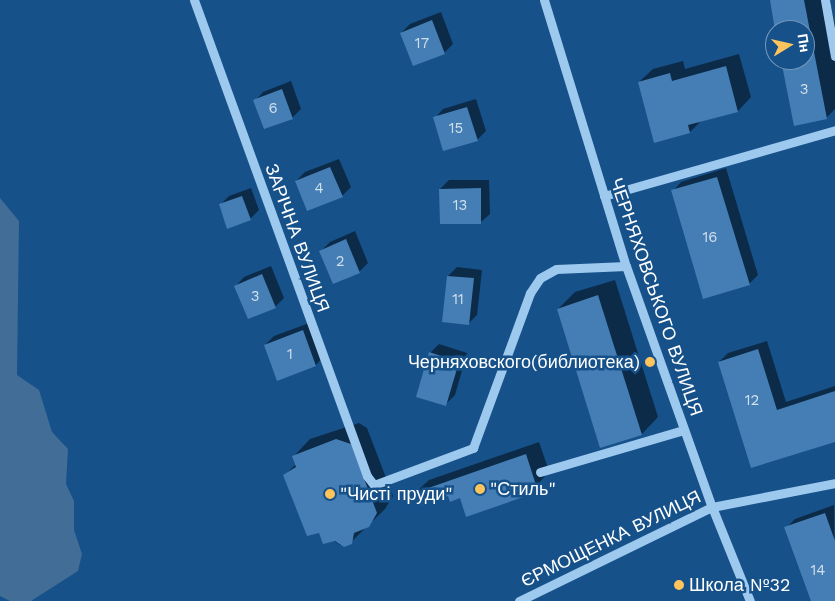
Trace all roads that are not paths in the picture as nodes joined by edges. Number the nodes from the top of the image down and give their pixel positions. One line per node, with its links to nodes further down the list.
1 (194, 0): 7 (street, ЗАРІЧНА ВУЛИЦЯ)
2 (544, 0): 6 (street, ЧЕРНЯХОВСЬКОГО ВУЛИЦЯ)
3 (824, 0): 4 (street)
4 (835, 56)
5 (835, 130): 6 (street)
6 (604, 196): 7 (street, ЧЕРНЯХОВСЬКОГО ВУЛИЦЯ)
7 (626, 266): 8 (street, ЧЕРНЯХОВСЬКОГО ВУЛИЦЯ)
8 (684, 430): 9 (street); 11 (street, ЧЕРНЯХОВСЬКОГО ВУЛИЦЯ)
9 (540, 472)
10 (835, 483): 11 (street, ЄРМОЩЕНКА ВУЛИЦЯ)
11 (712, 507): 12 (street, ЄРМОЩЕНКА ВУЛИЦЯ); 13 (street, ЧЕРНЯХОВСЬКОГО ВУЛИЦЯ)
12 (519, 601)
13 (750, 601)

